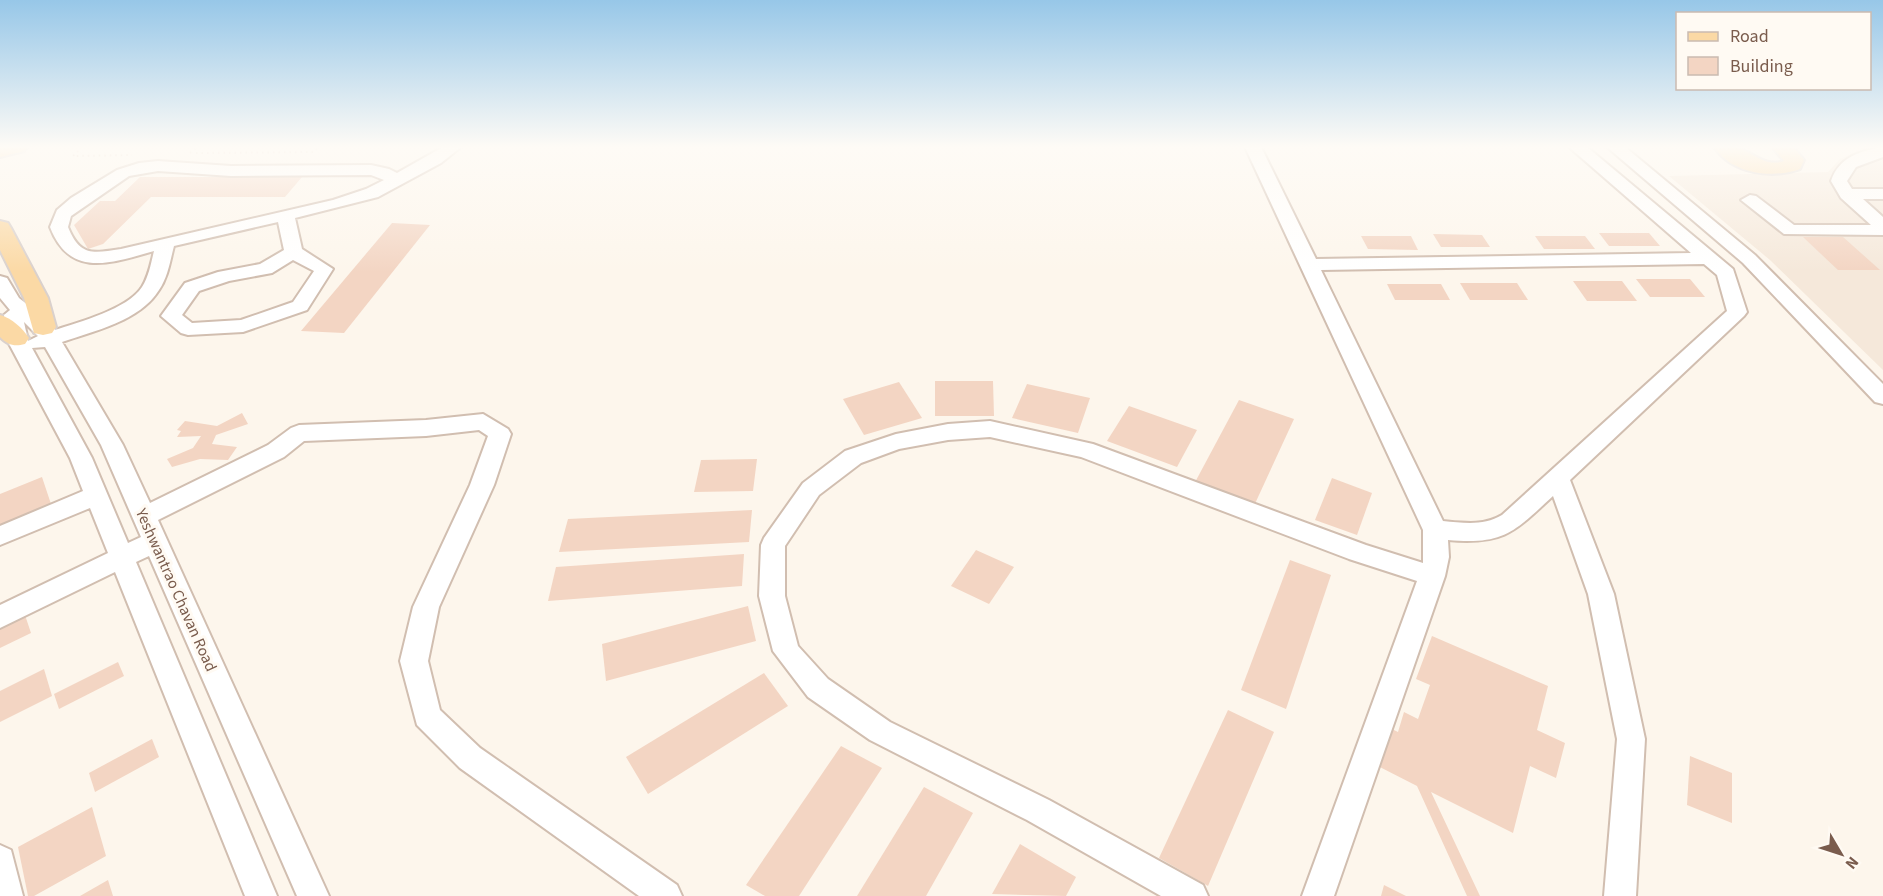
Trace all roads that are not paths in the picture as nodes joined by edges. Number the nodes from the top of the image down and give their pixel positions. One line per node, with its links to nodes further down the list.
1 (98, 189): 13 (street)
2 (382, 189): 10 (street)
3 (1273, 189): 16 (street)
4 (1626, 189): 15 (street)
5 (1665, 189): 20 (street)
6 (1844, 189): 7 (street)
7 (1847, 194): 8 (street); 12 (street)
8 (1883, 194)
9 (1750, 200): 12 (street)
10 (285, 216): 13 (street); 14 (street)
11 (0, 228): 19 (main road)
12 (1883, 228)
13 (166, 242): 19 (street)
14 (293, 252): 14 (street)
15 (1708, 258): 16 (street); 21 (street)
16 (1310, 265): 24 (street)
17 (0, 282): 18 (street, Yeshwantrao Chavan Road)
18 (13, 328): 19 (street); 19 (street, Yeshwantrao Chavan Road); 22 (street, Yeshwantrao Chavan Road)
19 (47, 333): 23 (street, Yeshwantrao Chavan Road)
20 (1883, 397)
21 (1558, 478): 24 (street); 35 (street)
22 (97, 495): 25 (street); 27 (street, Yeshwantrao Chavan Road)
23 (143, 517): 26 (street, Yeshwantrao Chavan Road); 32 (street)
24 (1435, 530): 28 (street)
25 (0, 536)
26 (154, 542): 27 (street); 31 (street, Yeshwantrao Chavan Road)
27 (121, 558): 29 (street); 30 (street, Yeshwantrao Chavan Road)
28 (1432, 576): 33 (street); 34 (street)
29 (0, 616)
30 (261, 896)
31 (313, 896)
32 (666, 896)
33 (1192, 896)
34 (1318, 896)
35 (1620, 896)

